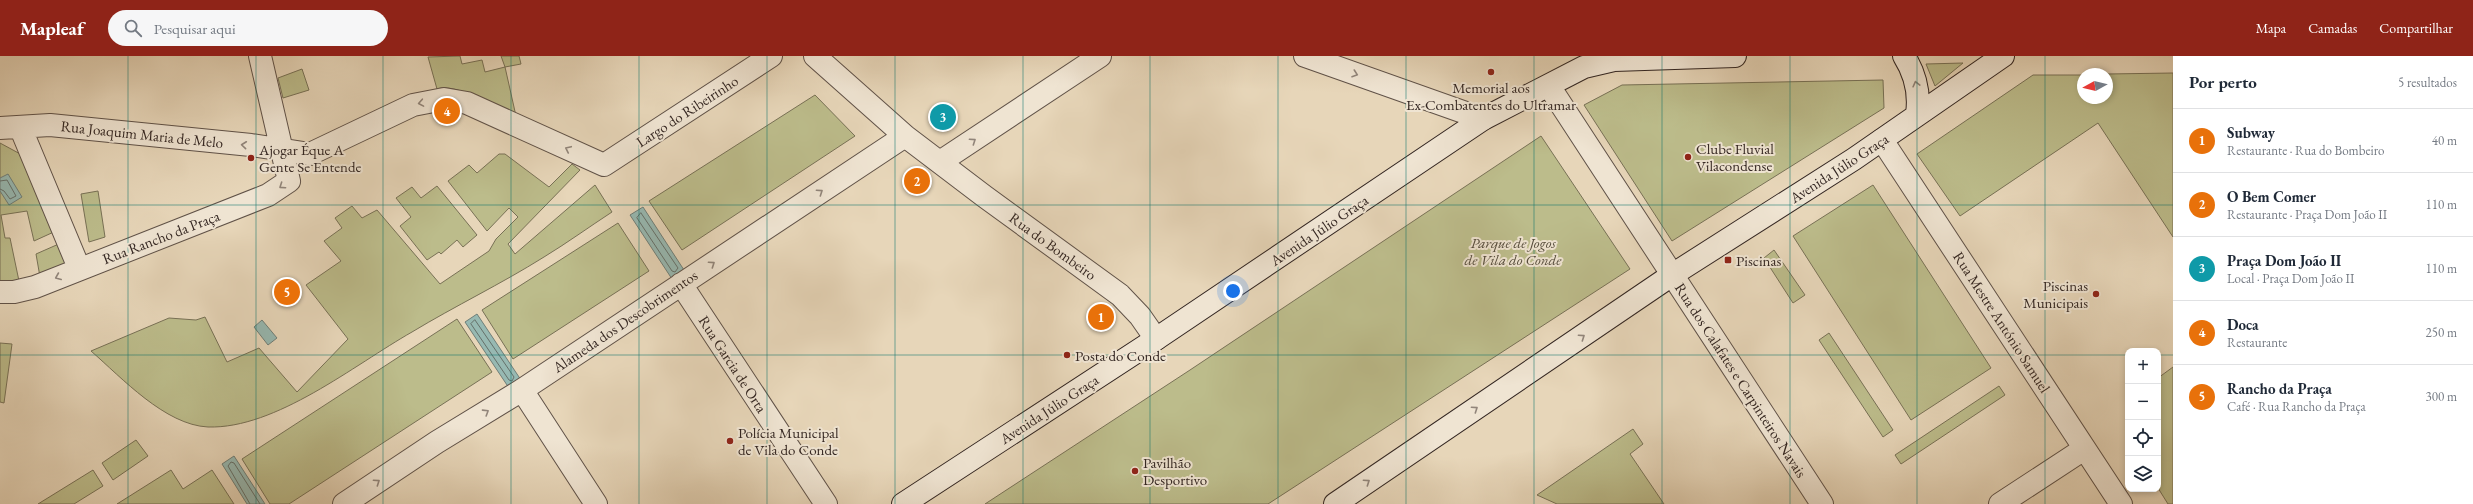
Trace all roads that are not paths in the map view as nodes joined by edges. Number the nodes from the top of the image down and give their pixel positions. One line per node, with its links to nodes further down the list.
1 (260, 56): 15 (street)
2 (771, 56): 17 (street, Largo do Ribeirinho)
3 (815, 56): 13 (street, Rua do Bombeiro)
4 (1100, 56): 16 (street, one-way to 4)
5 (1305, 56): 11 (street, one-way to 11)
6 (1735, 56): 9 (street, Avenida Júlio Graça)
7 (1904, 56): 10 (street, one-way to 7)
8 (2003, 56): 10 (street, Avenida Júlio Graça)
9 (1549, 86): 11 (street, Avenida Júlio Graça); 19 (street)
10 (1917, 114): 14 (street, Avenida Júlio Graça)
11 (1483, 119): 22 (street, Avenida Júlio Graça)
12 (11, 128): 15 (street, Rua Joaquim Maria de Melo, one-way to 12); 18 (street)
13 (905, 136): 16 (street, Rua do Bombeiro); 20 (street, Alameda dos Descobrimentos, one-way to 13)
14 (1882, 140): 19 (street, Avenida Júlio Graça); 24 (street, Rua Mestre António Samuel)
15 (283, 151): 17 (street, Rua Joaquim Maria de Melo, one-way to 15); 18 (street, Rua Rancho da Praça, one-way to 18)
16 (940, 162): 22 (street, Rua do Bombeiro)
17 (604, 165)
18 (79, 268): 21 (street, Rua Rancho da Praça, one-way to 21)
19 (1672, 275): 29 (street, Avenida Júlio Graça, one-way to 19); 30 (street, Rua dos Calafates e Carpinteiros Navais)
20 (681, 284): 23 (street, Alameda dos Descobrimentos); 27 (street, Rua Garcia de Orta)
21 (0, 292)
22 (1156, 339): 28 (street, Avenida Júlio Graça)
23 (522, 390): 25 (street, Alameda dos Descobrimentos, one-way to 23); 26 (street)
24 (2084, 449): 31 (street); 32 (street, Rua Mestre António Samuel)
25 (344, 504)
26 (596, 504)
27 (826, 504)
28 (903, 504)
29 (1334, 504)
30 (1822, 504)
31 (2000, 504)
32 (2121, 504)

